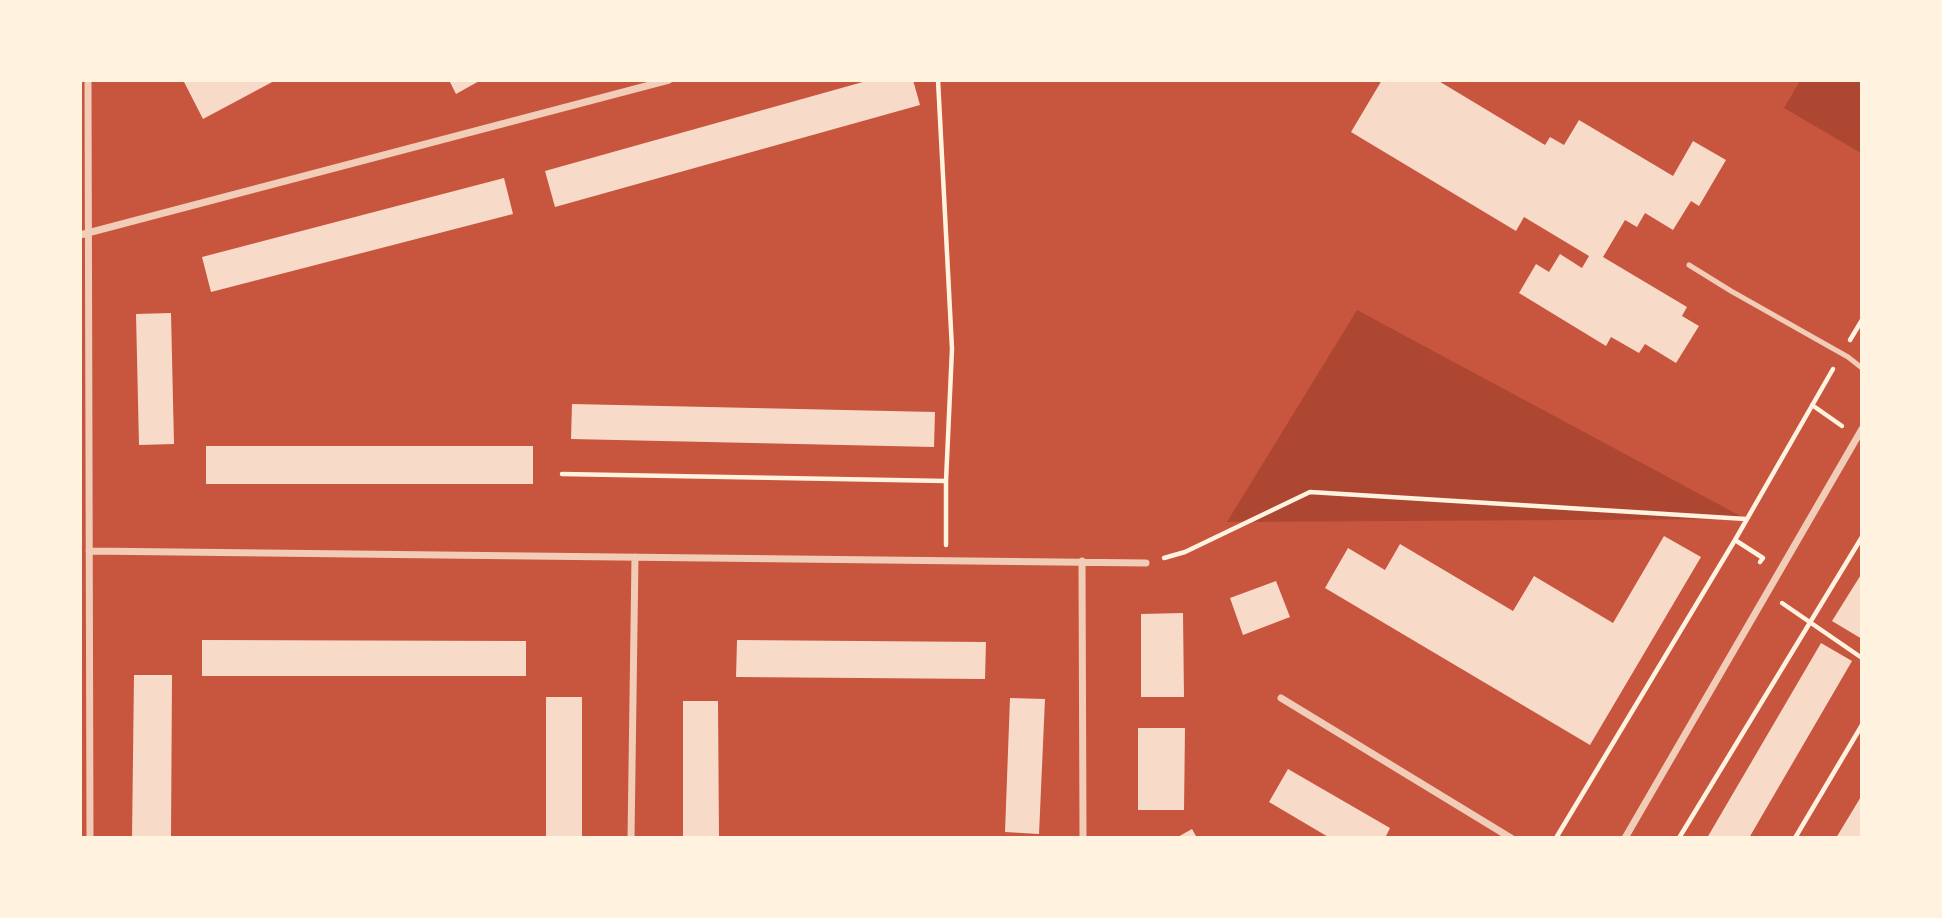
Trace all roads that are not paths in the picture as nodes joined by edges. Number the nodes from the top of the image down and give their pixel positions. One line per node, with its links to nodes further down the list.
1 (88, 80): 3 (street)
2 (669, 80): 3 (street)
3 (85, 234): 7 (street)
4 (1689, 265): 5 (lane)
5 (1861, 368)
6 (1861, 429): 18 (street)
7 (89, 551): 8 (street); 13 (street)
8 (635, 557): 9 (street); 15 (street)
9 (1082, 561): 10 (street); 16 (street)
10 (1146, 563)
11 (1281, 698): 17 (street)
12 (80, 762): 13 (street)
13 (89, 762): 14 (street)
14 (89, 838)
15 (631, 838)
16 (1083, 838)
17 (1511, 838)
18 (1625, 838)

